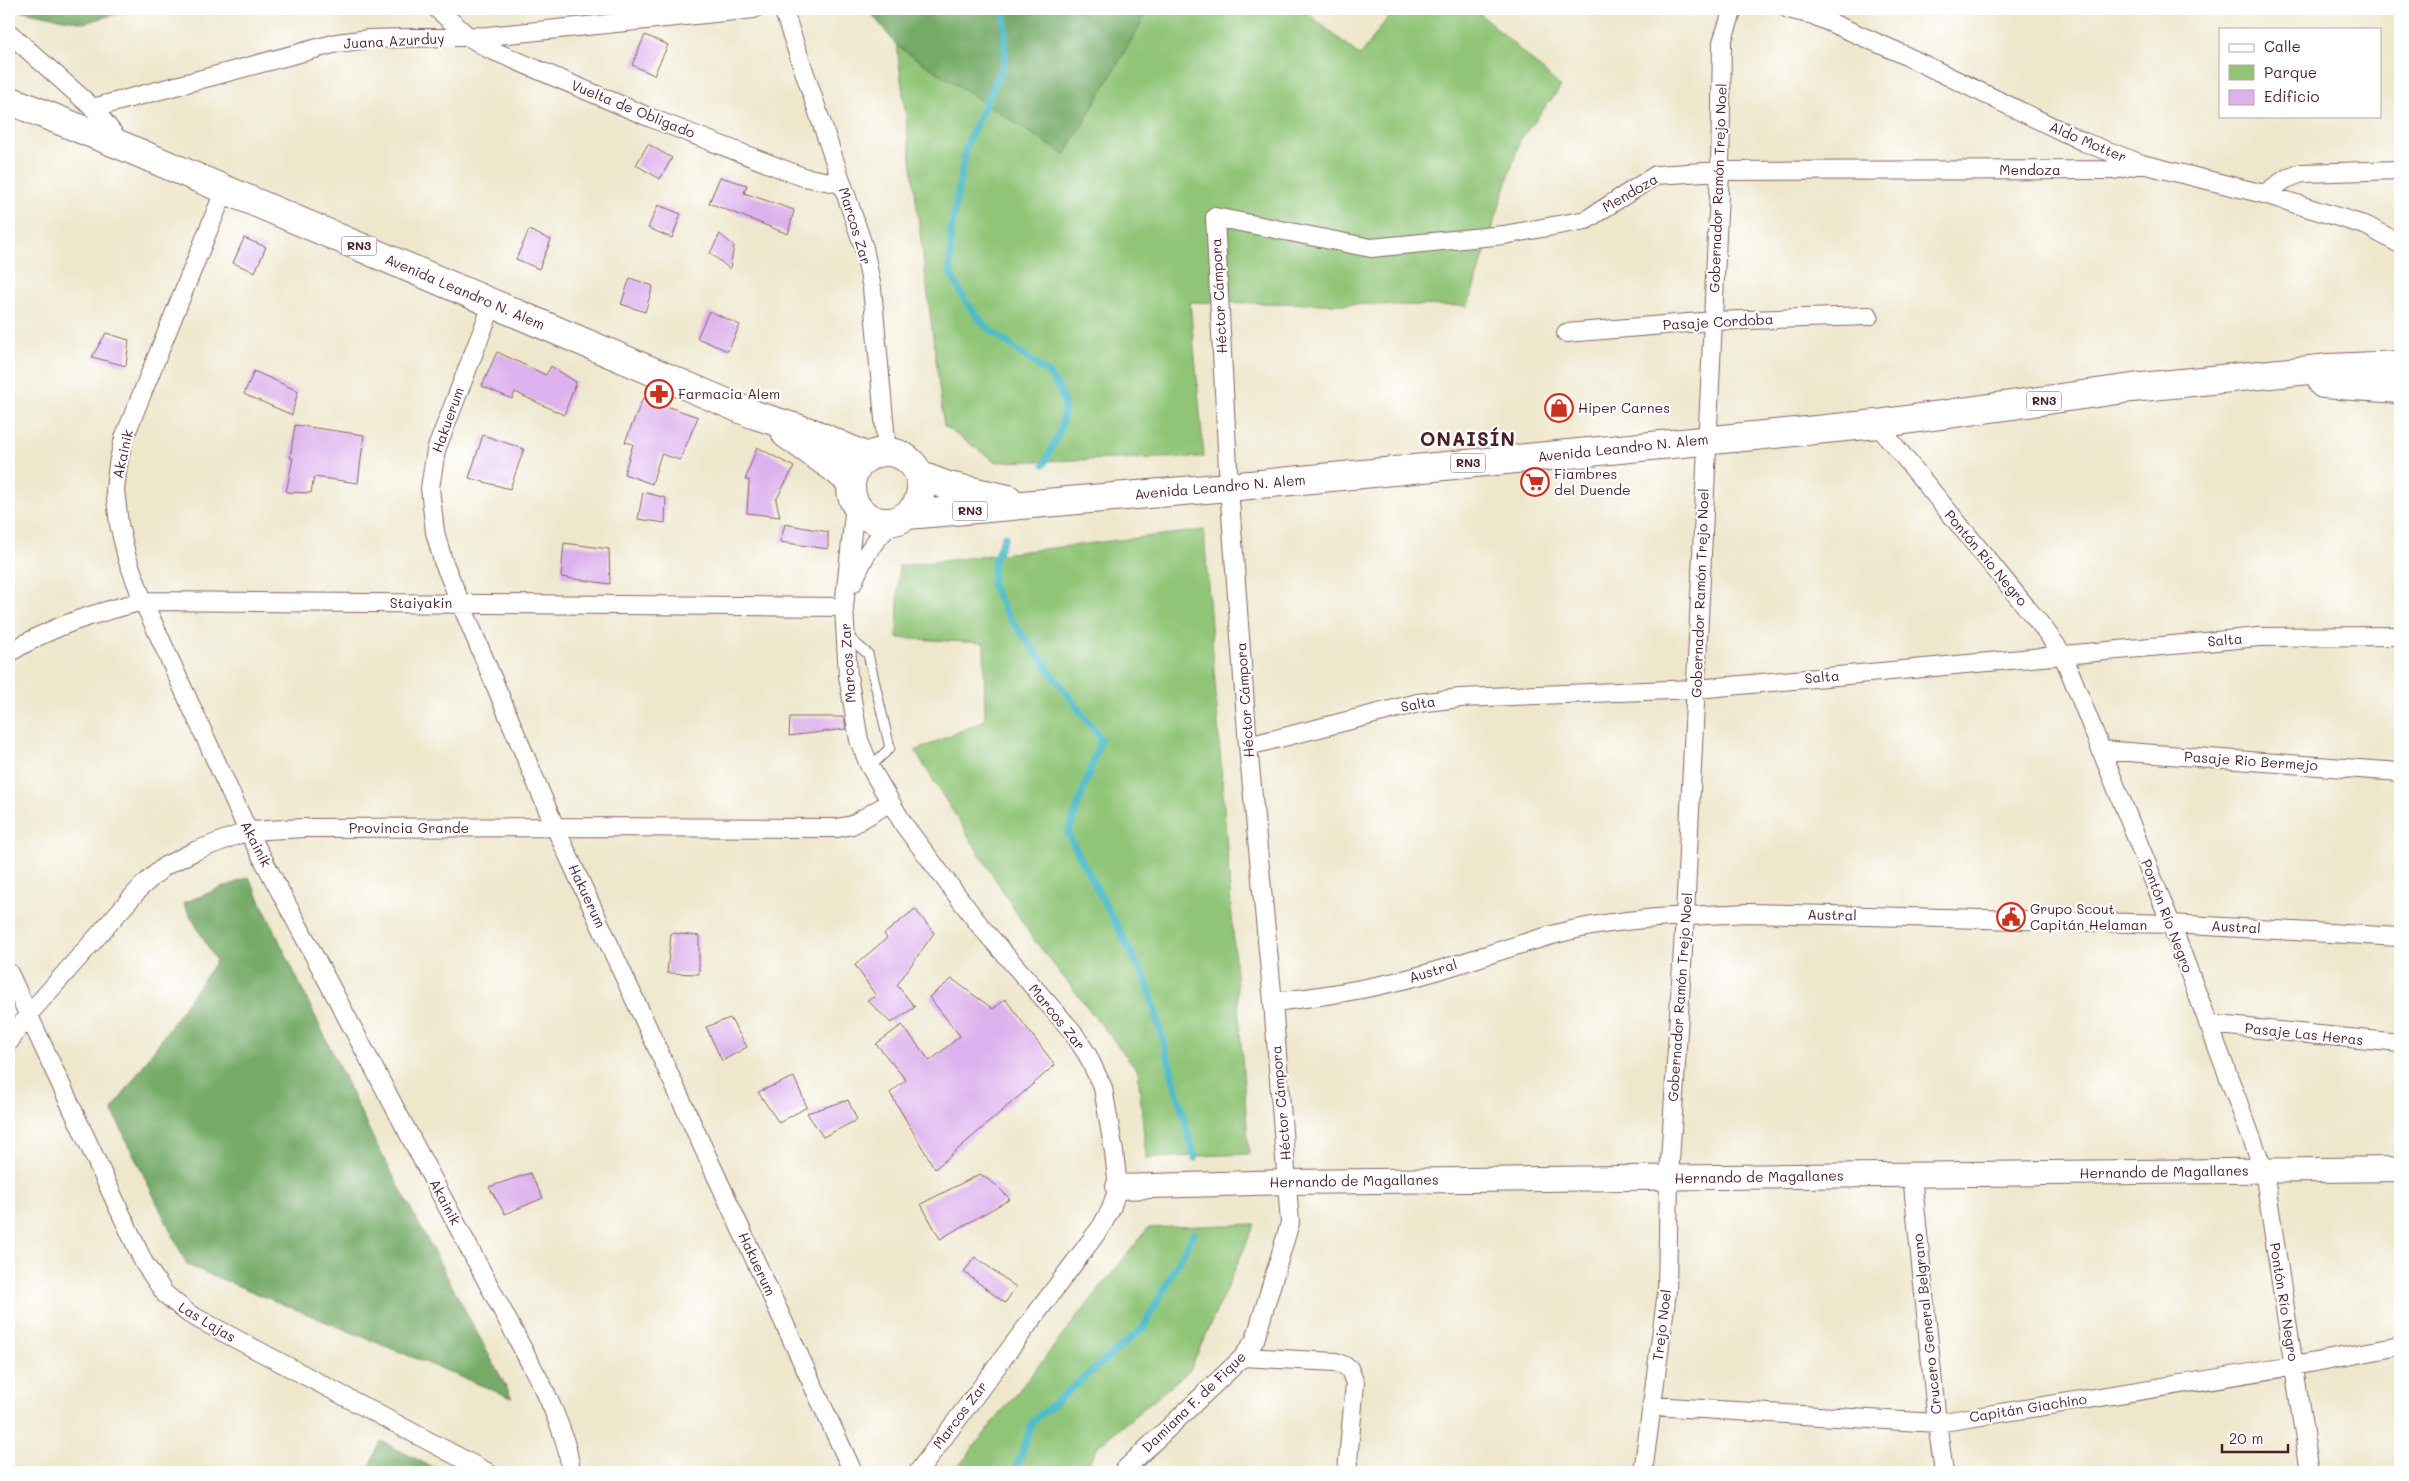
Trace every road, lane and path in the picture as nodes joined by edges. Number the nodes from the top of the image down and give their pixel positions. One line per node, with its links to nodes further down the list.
1 (437, 9): 8 (street, Vuelta de Obligado)
2 (754, 9): 8 (street, Juana Azurduy)
3 (783, 9): 15 (street, Marcos Zar)
4 (1733, 9): 14 (street, Gobernador Ramón Trejo Noel)
5 (1788, 9): 6 (street, Aldo Motter)
6 (1814, 12): 12 (street, Aldo Motter)
7 (9, 33): 10 (street)
8 (469, 37): 10 (street, Juana Azurduy); 15 (street, Vuelta de Obligado)
9 (9, 100): 11 (highway, Avenida Leandro N. Alem / RN3)
10 (93, 108): 11 (street)
11 (125, 147): 16 (highway, Avenida Leandro N. Alem / RN3)
12 (2142, 164): 14 (street, Mendoza); 17 (street, Aldo Motter)
13 (2400, 170): 17 (street)
14 (1720, 171): 18 (street, Mendoza); 22 (street, Gobernador Ramón Trejo Noel)
15 (842, 184): 30 (street, Marcos Zar)
16 (224, 189): 20 (highway, Avenida Leandro N. Alem / RN3); 36 (street, Akainik)
17 (2264, 194): 19 (street, Aldo Motter)
18 (1215, 217): 32 (street, Héctor Cámpora)
19 (2400, 244)
20 (493, 303): 27 (highway, Avenida Leandro N. Alem / RN3); 37 (street, Hakuerum)
21 (1869, 316): 22 (street, Pasaje Cordoba)
22 (1713, 321): 23 (street, Pasaje Cordoba); 29 (street, Gobernador Ramón Trejo Noel)
23 (1566, 333)
24 (2400, 365): 25 (highway, Avenida Leandro N. Alem / RN3)
25 (2212, 380): 26 (highway, Avenida Leandro N. Alem / RN3); 28 (highway, Avenida Leandro N. Alem / RN3)
26 (2400, 389)
27 (755, 415): 30 (highway, Avenida Leandro N. Alem / RN3); 33 (highway, Avenida Leandro N. Alem / RN3)
28 (1878, 424): 29 (highway, Avenida Leandro N. Alem / RN3); 42 (street, Pontón Río Negro)
29 (1707, 439): 32 (highway, Avenida Leandro N. Alem / RN3); 43 (street, Gobernador Ramón Trejo Noel)
30 (877, 455): 31 (highway, Avenida Leandro N. Alem / RN3); 33 (highway)
31 (919, 475): 34 (highway, Avenida Leandro N. Alem / RN3); 35 (highway)
32 (1229, 487): 34 (highway, Avenida Leandro N. Alem / RN3); 44 (street, Héctor Cámpora)
33 (853, 493): 35 (highway, Avenida Leandro N. Alem / RN3); 38 (street, Marcos Zar)
34 (1034, 503): 35 (highway, Avenida Leandro N. Alem / RN3)
35 (901, 518): 38 (street, Marcos Zar)
36 (143, 601): 37 (street, Staiyakin); 41 (street, Staiyakin); 50 (street, Akainik)
37 (461, 604): 38 (street, Staiyakin); 49 (street, Hakuerum)
38 (844, 607): 39 (street, Marcos Zar)
39 (846, 635): 46 (street, Marcos Zar); 46 (lane)
40 (2400, 636): 42 (street, Salta)
41 (9, 653)
42 (2063, 655): 43 (street, Salta); 45 (street, Pontón Río Negro)
43 (1697, 689): 44 (street, Salta); 51 (street, Gobernador Ramón Trejo Noel)
44 (1248, 746): 55 (street, Héctor Cámpora)
45 (2101, 750): 47 (street, Pasaje Rio Bermejo); 52 (street, Pontón Río Negro)
46 (870, 767): 48 (street, Marcos Zar)
47 (2400, 772)
48 (889, 803): 49 (street, Provincia Grande); 65 (street, Marcos Zar)
49 (555, 827): 50 (street, Provincia Grande); 73 (street, Hakuerum)
50 (248, 831): 56 (street, Provincia Grande); 72 (street, Akainik)
51 (1685, 916): 52 (street, Austral); 55 (street, Austral); 63 (street, Gobernador Ramón Trejo Noel)
52 (2171, 924): 53 (street, Austral); 57 (street, Pontón Río Negro)
53 (2400, 937)
54 (9, 973): 56 (street, Las Lajas)
55 (1273, 1002): 64 (street, Héctor Cámpora)
56 (28, 1015): 58 (street, Provincia Grande); 71 (street, Las Lajas)
57 (2208, 1024): 59 (street, Pasaje Las Heras); 61 (street, Pontón Río Negro)
58 (9, 1042)
59 (2400, 1043)
60 (2400, 1169): 61 (main road, Hernando de Magallanes)
61 (2264, 1171): 62 (main road, Hernando de Magallanes); 68 (street, Pontón Río Negro)
62 (1912, 1175): 63 (main road, Hernando de Magallanes); 70 (street, Crucero General Belgrano)
63 (1669, 1178): 64 (main road, Hernando de Magallanes); 69 (street, Trejo Noel)
64 (1287, 1182): 65 (main road, Hernando de Magallanes); 67 (street, Damiana F. de Fique)
65 (1118, 1187): 74 (street, Marcos Zar)
66 (2400, 1346): 68 (street, Capitán Giachino)
67 (1243, 1356): 75 (street, Damiana F. de Fique); 76 (street)
68 (2294, 1366): 70 (street, Capitán Giachino); 79 (street, Pontón Río Negro)
69 (1652, 1406): 70 (street, Capitán Giachino); 77 (street, Trejo Noel)
70 (1937, 1423): 78 (street, Crucero General Belgrano)
71 (487, 1472)
72 (570, 1472)
73 (853, 1472)
74 (918, 1472)
75 (1122, 1472)
76 (1347, 1472)
77 (1643, 1472)
78 (1944, 1472)
79 (2310, 1472)

